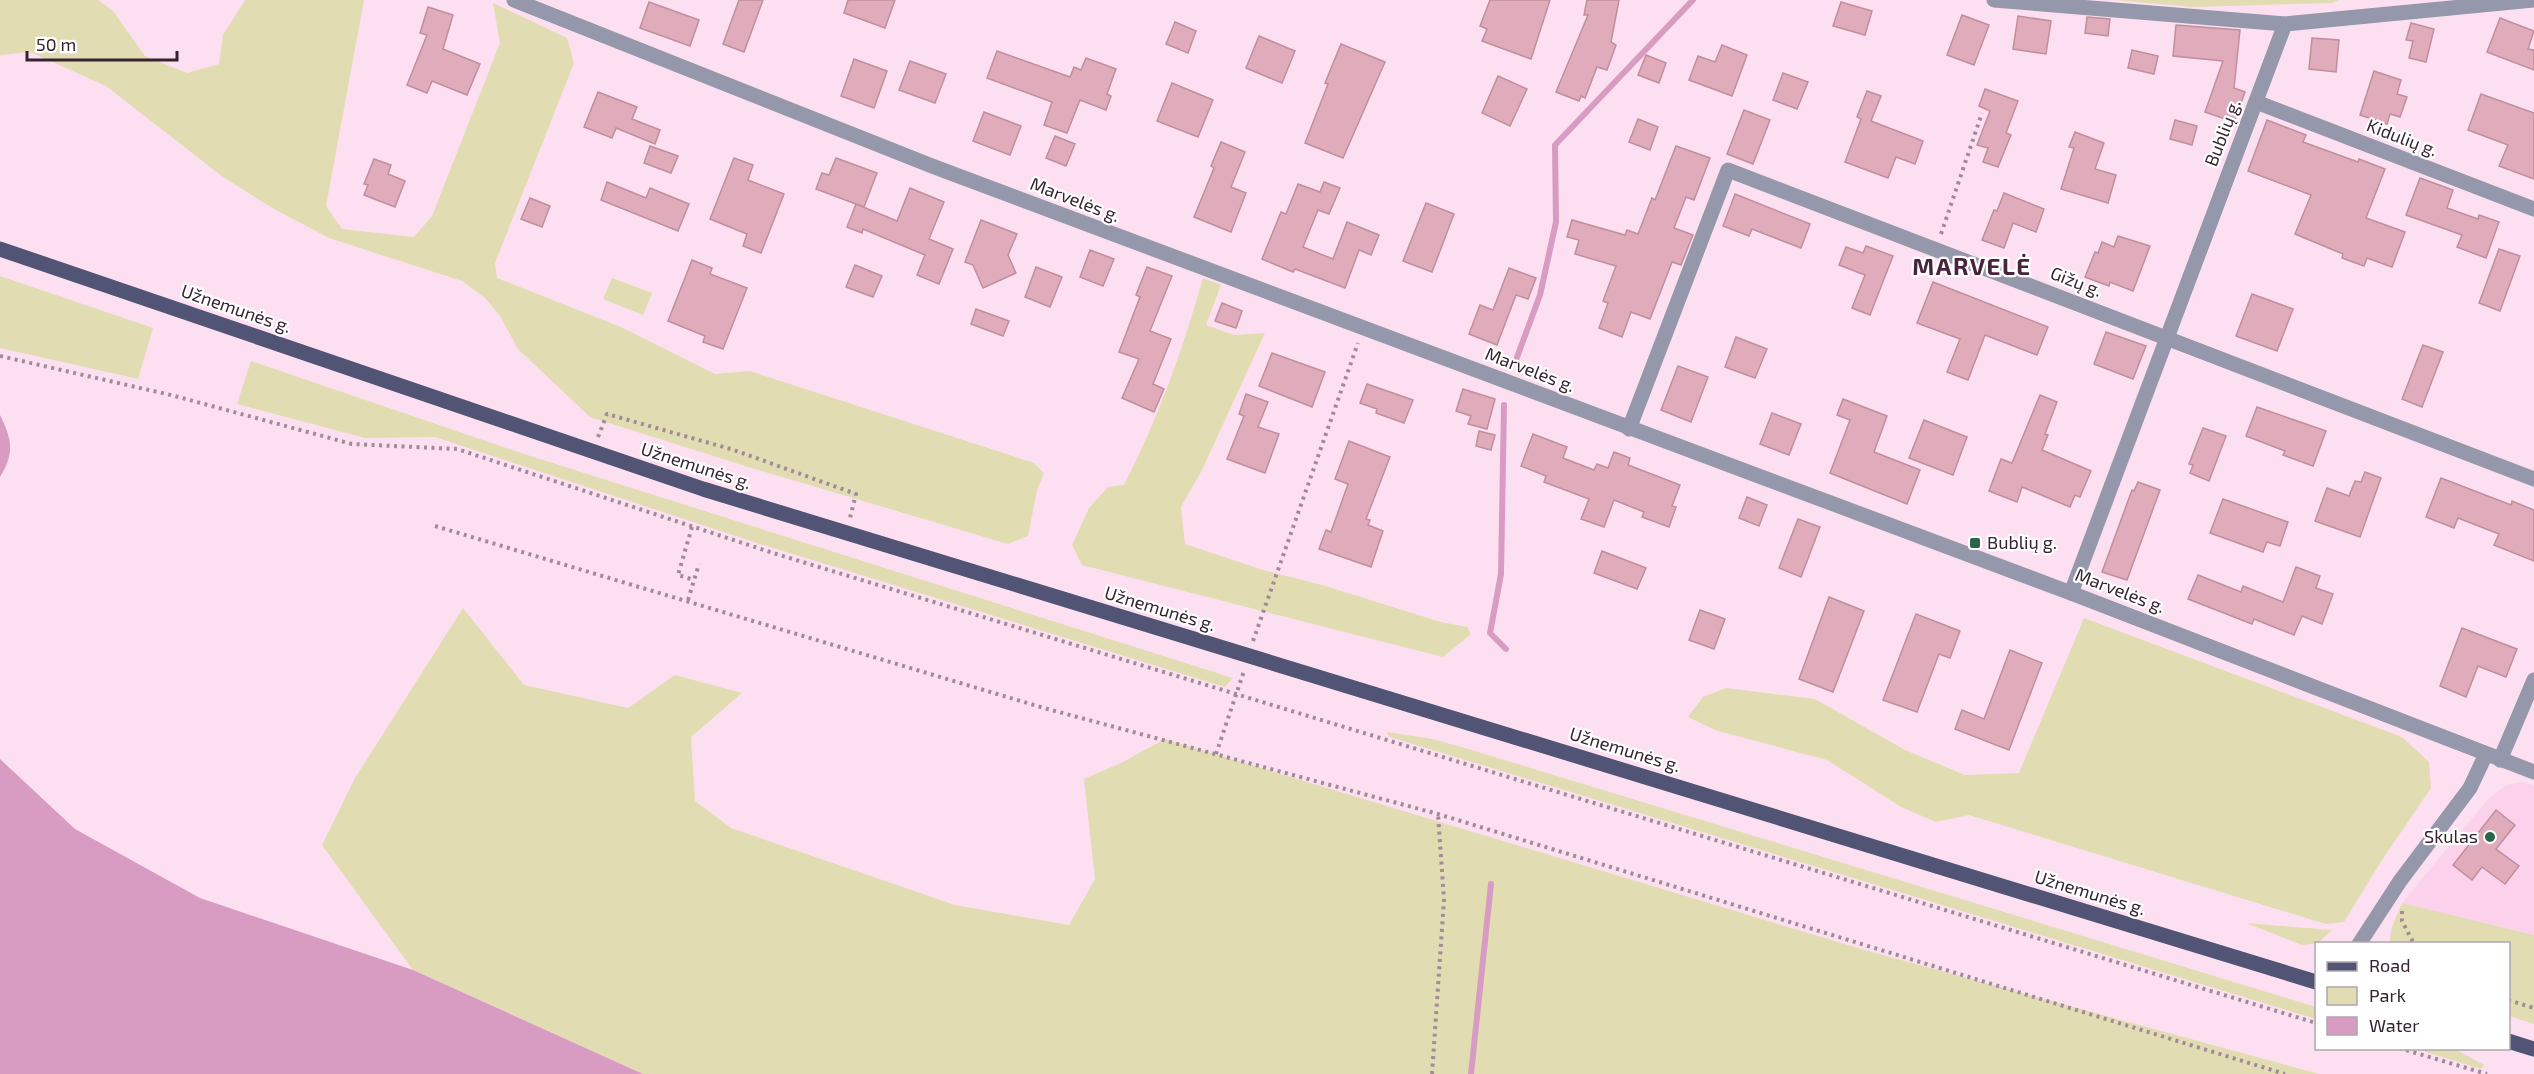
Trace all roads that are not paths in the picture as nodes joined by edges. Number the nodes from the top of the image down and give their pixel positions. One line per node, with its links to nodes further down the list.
1 (514, 0): 9 (street, Marvelės g.)
2 (1994, 0): 4 (street)
3 (2534, 0): 4 (street)
4 (2285, 24): 5 (street, Bublių g.)
5 (2256, 102): 6 (street, Kidulių g.); 8 (street, Bublių g.)
6 (2534, 209)
7 (0, 249): 16 (main road, Užnemunės g.)
8 (2167, 337): 9 (street, Gižų g.); 10 (street, Gižų g.); 11 (street, Bublių g.)
9 (1629, 429): 11 (street, Marvelės g.)
10 (2534, 479)
11 (2072, 593): 13 (street, Marvelės g.)
12 (2534, 680): 13 (street)
13 (2493, 757): 14 (street, Marvelės g.); 15 (street)
14 (2534, 772)
15 (2360, 942)
16 (2315, 982)
17 (2510, 1042): 18 (main road)
18 (2534, 1049)

